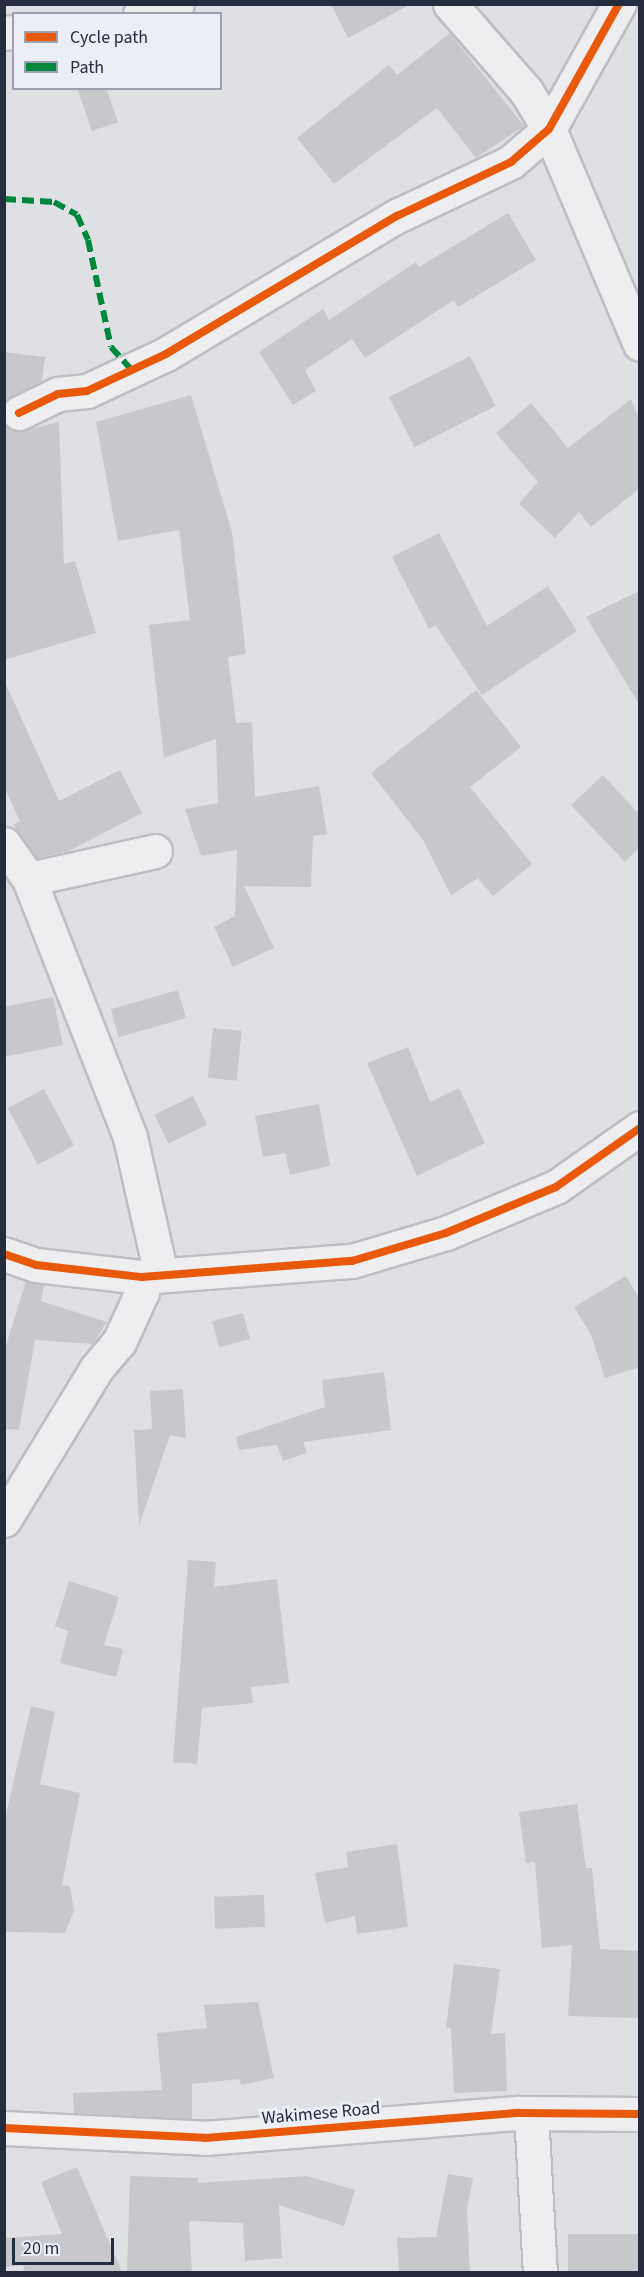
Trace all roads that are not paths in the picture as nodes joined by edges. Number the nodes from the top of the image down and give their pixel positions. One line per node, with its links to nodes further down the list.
1 (177, 4): 4 (street)
2 (450, 4): 5 (street)
3 (619, 4): 5 (street)
4 (147, 12)
5 (549, 129): 6 (street); 7 (street)
6 (639, 344)
7 (19, 413)
8 (4, 844): 10 (street)
9 (155, 851): 10 (street)
10 (29, 879): 13 (street)
11 (639, 1128): 13 (street)
12 (4, 1254): 13 (street)
13 (151, 1276): 14 (street)
14 (4, 1520)
15 (531, 2113): 16 (street, Wakimese Road); 17 (street, Wakimese Road); 18 (street)
16 (639, 2114)
17 (4, 2128)
18 (540, 2272)

